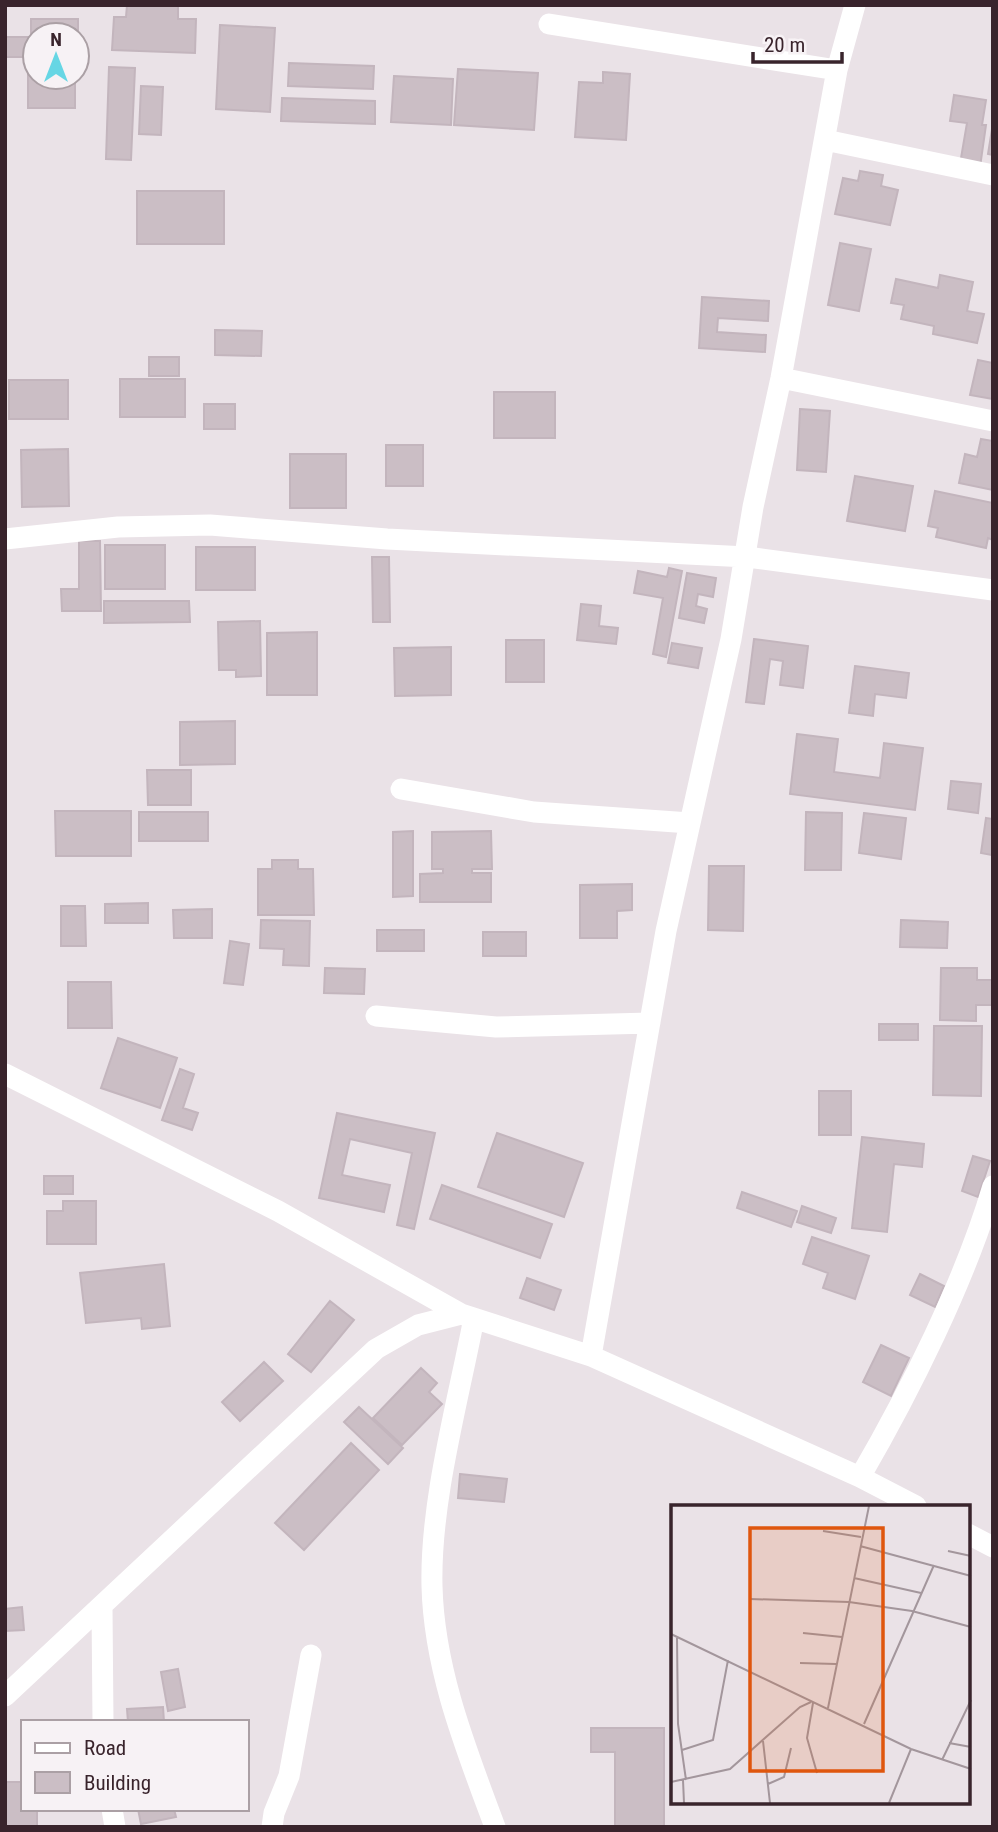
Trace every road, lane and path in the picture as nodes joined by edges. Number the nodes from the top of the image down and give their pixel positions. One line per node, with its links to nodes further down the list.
1 (855, 5): 3 (street)
2 (549, 24): 3 (street)
3 (837, 70): 4 (street)
4 (825, 140): 5 (street); 6 (street)
5 (993, 175)
6 (781, 378): 7 (street); 9 (street)
7 (993, 421)
8 (5, 539): 9 (street)
9 (747, 557): 10 (street); 12 (street)
10 (993, 590)
11 (401, 789): 12 (street)
12 (690, 823): 14 (street)
13 (376, 1016): 14 (street)
14 (650, 1023): 18 (street)
15 (5, 1074): 17 (street)
16 (993, 1186): 19 (street)
17 (467, 1316): 18 (street); 23 (street); 28 (street)
18 (591, 1356): 19 (street)
19 (860, 1477): 20 (street)
20 (912, 1505)
21 (970, 1535): 22 (street)
22 (993, 1547)
23 (102, 1608): 25 (street); 26 (street)
24 (311, 1655): 27 (street)
25 (5, 1696)
26 (103, 1720)
27 (272, 1827)
28 (495, 1827)

